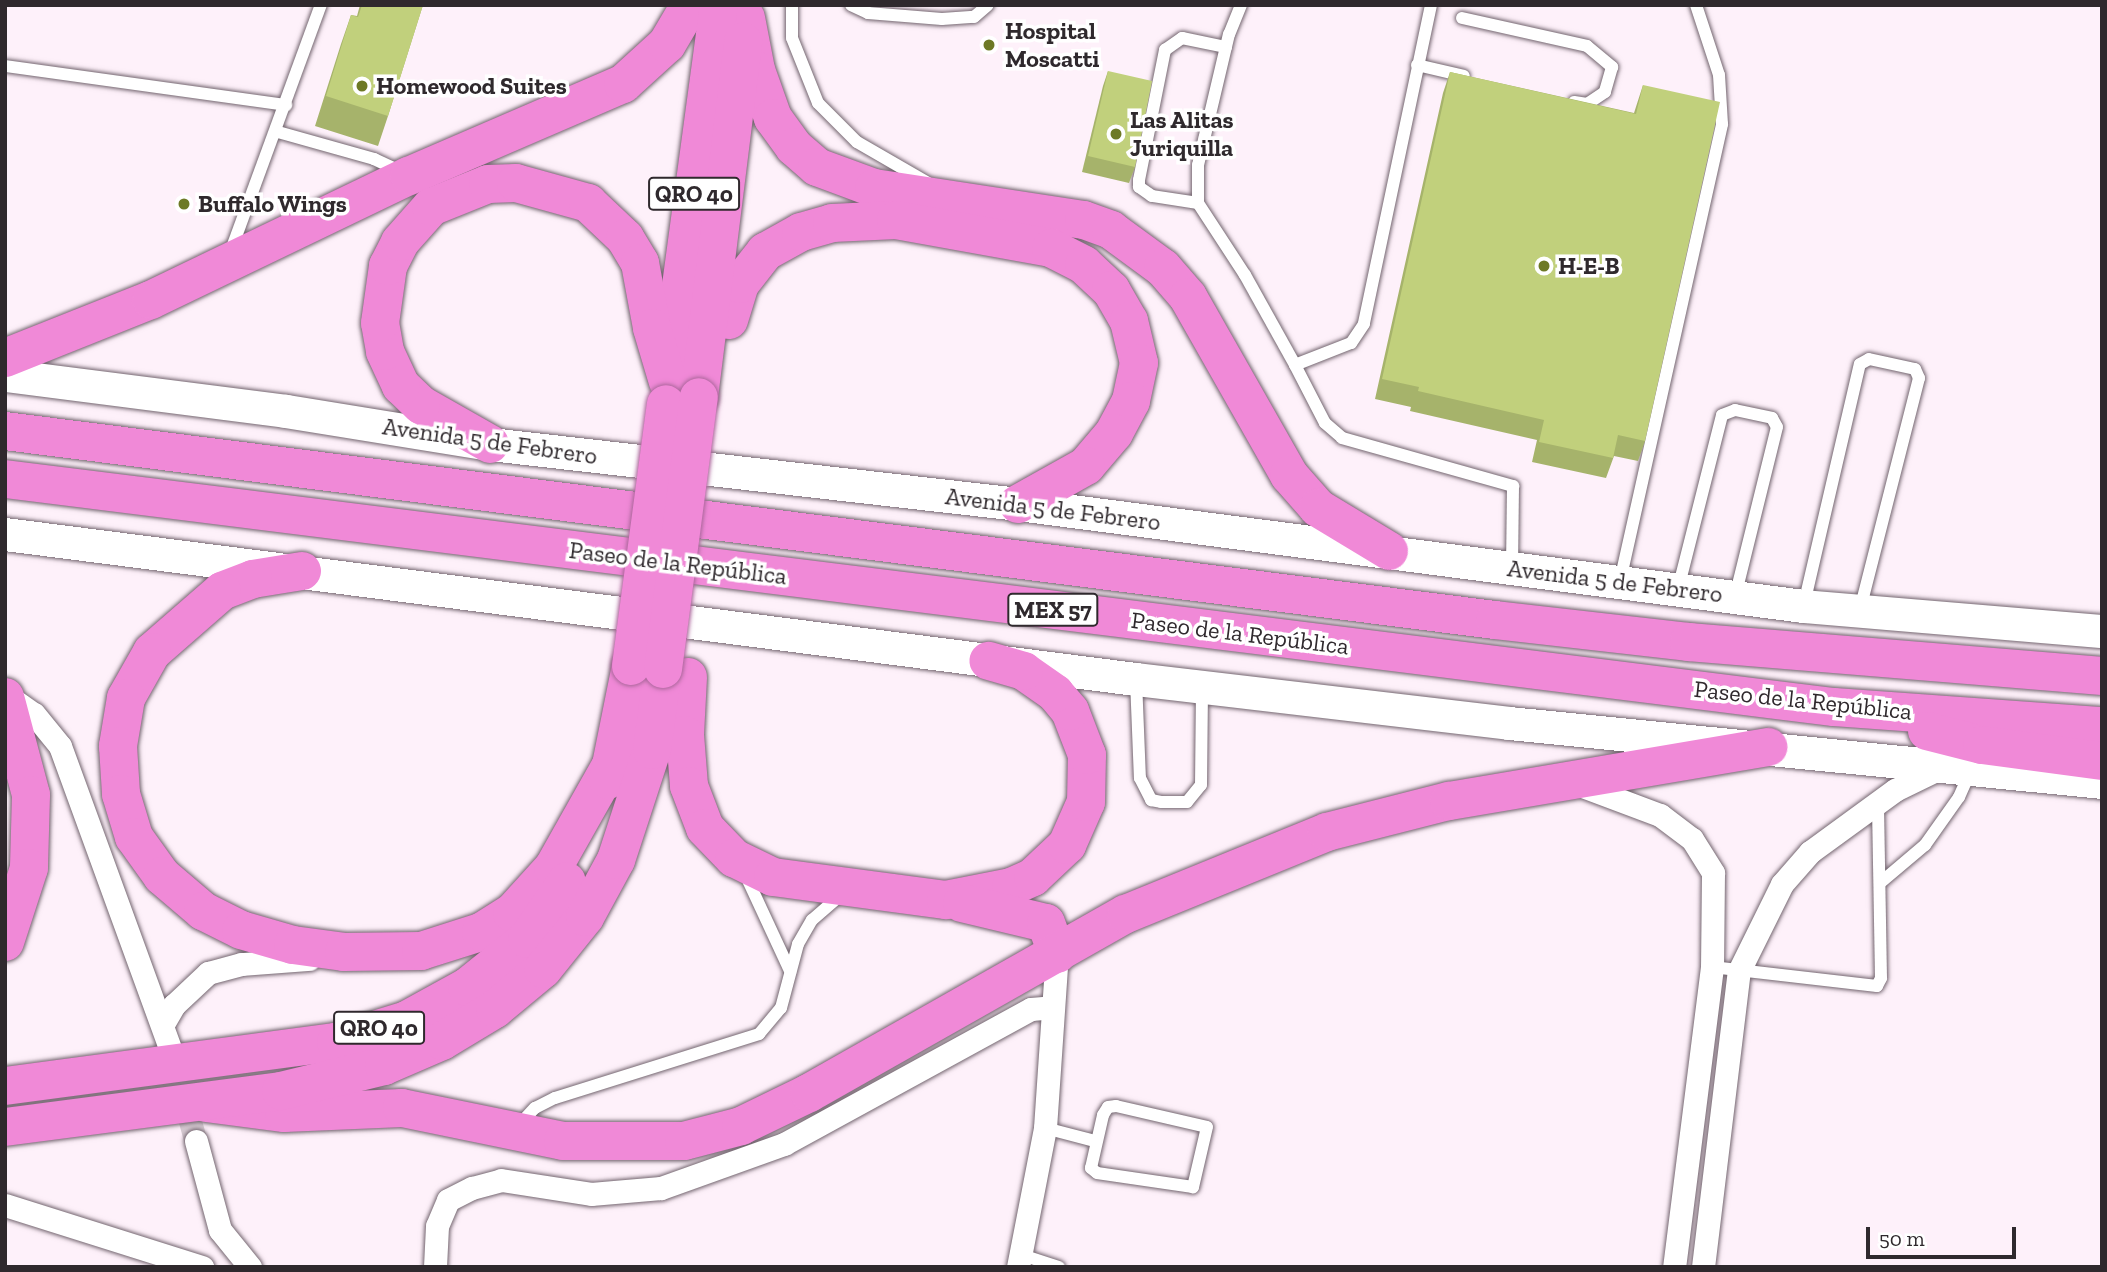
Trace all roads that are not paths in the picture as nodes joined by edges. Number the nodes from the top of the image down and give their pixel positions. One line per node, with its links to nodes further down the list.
1 (321, 5): 18 (lane)
2 (660, 5): 16 (highway)
3 (690, 5): 16 (highway)
4 (792, 5): 22 (lane)
5 (851, 5): 6 (lane)
6 (988, 5)
7 (1241, 5): 12 (lane)
8 (1431, 5): 13 (lane)
9 (1696, 5): 38 (lane)
10 (738, 9): 19 (highway, QRO 40); 22 (highway); 29 (highway, QRO 40)
11 (1462, 18): 17 (lane)
12 (1226, 47): 23 (lane); 23 (lane)
13 (1417, 65): 15 (lane); 27 (lane)
14 (5, 66): 18 (lane)
15 (1483, 81)
16 (623, 84): 21 (highway)
17 (1562, 101)
18 (286, 105): 20 (lane)
19 (733, 108): 25 (highway); 29 (highway, QRO 40)
20 (278, 132): 21 (lane); 24 (lane)
21 (409, 176): 24 (highway)
22 (951, 200): 35 (highway)
23 (1198, 203): 27 (lane)
24 (227, 263): 26 (highway)
25 (729, 320): 29 (highway); 33 (highway)
26 (5, 358)
27 (1295, 365): 36 (lane)
28 (5, 375): 31 (main road, Avenida 5 de Febrero)
29 (689, 397): 31 (highway); 45 (highway, QRO 40, bridge); 45 (highway)
30 (5, 431): 46 (highway, Paseo de la República / MEX 57)
31 (490, 444): 33 (main road, Avenida 5 de Febrero)
32 (5, 479): 50 (highway, Paseo de la República / MEX 57)
33 (1017, 504): 35 (main road, Avenida 5 de Febrero)
34 (5, 534): 37 (main road)
35 (1389, 551): 36 (main road, Avenida 5 de Febrero)
36 (1512, 568): 38 (main road, Avenida 5 de Febrero)
37 (302, 571): 44 (main road); 64 (highway)
38 (1620, 582): 39 (main road, Avenida 5 de Febrero)
39 (1678, 589): 40 (main road, Avenida 5 de Febrero); 40 (lane)
40 (1735, 597): 41 (main road, Avenida 5 de Febrero)
41 (1803, 607): 42 (main road, Avenida 5 de Febrero); 42 (lane)
42 (1859, 612): 43 (main road, Avenida 5 de Febrero)
43 (2102, 631)
44 (988, 661): 47 (main road); 62 (highway)
45 (661, 671): 53 (highway, QRO 40); 59 (highway); 73 (highway, QRO 40)
46 (2102, 676)
47 (1136, 679): 48 (main road); 48 (lane)
48 (1202, 687): 52 (main road)
49 (5, 695): 63 (highway); 70 (street)
50 (1834, 707): 51 (highway, Paseo de la República / MEX 57); 54 (highway)
51 (2102, 726)
52 (1768, 747): 55 (main road); 57 (highway)
53 (616, 756): 64 (highway); 72 (highway, QRO 40)
54 (2102, 761)
55 (1956, 768): 56 (main road); 58 (street); 60 (lane)
56 (2102, 782)
57 (1574, 783): 65 (highway); 66 (street)
58 (1878, 803): 60 (lane); 68 (street)
59 (734, 858): 61 (highway); 67 (lane)
60 (1880, 883): 68 (lane)
61 (849, 891): 62 (highway); 67 (lane)
62 (946, 900): 65 (highway)
63 (5, 942)
64 (421, 951): 70 (street)
65 (1057, 954): 69 (street); 76 (highway)
66 (1712, 968): 68 (lane); 85 (street)
67 (790, 971): 76 (lane)
68 (1739, 971): 86 (street)
69 (1052, 1007): 75 (street); 83 (street)
70 (163, 1024): 71 (street)
71 (171, 1051)
72 (5, 1086)
73 (206, 1103): 74 (highway, QRO 40); 76 (highway)
74 (5, 1127)
75 (1045, 1128): 78 (lane); 80 (street)
76 (514, 1132)
77 (196, 1141): 82 (street)
78 (1095, 1141): 78 (lane)
79 (5, 1205): 81 (street)
80 (1018, 1260): 84 (lane)
81 (202, 1267)
82 (250, 1267)
83 (435, 1267)
84 (1059, 1267)
85 (1674, 1267)
86 (1703, 1267)

